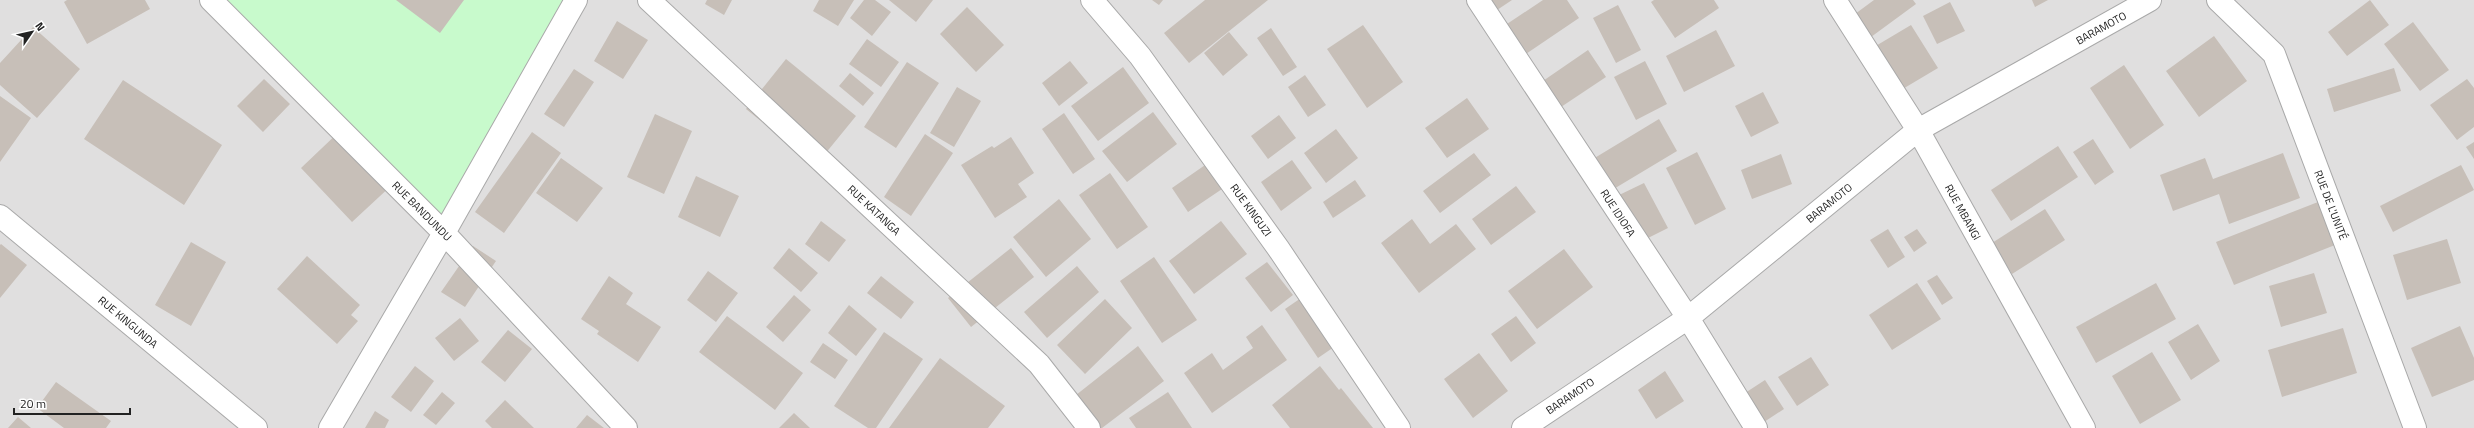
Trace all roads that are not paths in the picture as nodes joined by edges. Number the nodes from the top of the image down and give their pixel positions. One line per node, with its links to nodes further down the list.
1 (211, 0): 11 (street, RUE BANDUNDU)
2 (576, 0): 11 (street)
3 (649, 0): 16 (street, RUE KATANGA)
4 (1092, 0): 17 (street, RUE KINGUZI)
5 (1478, 0): 12 (street, RUE IDIOFA)
6 (1835, 0): 9 (street, RUE MBANGI)
7 (2150, 0): 9 (street, BARAMOTO)
8 (2218, 0): 21 (street, RUE DE L'UNITÉ)
9 (1918, 130): 12 (street, BARAMOTO); 20 (street, RUE MBANGI)
10 (0, 216): 13 (street, RUE KINGUNDA)
11 (444, 233): 14 (street); 15 (street, RUE BANDUNDU)
12 (1688, 318): 18 (street, BARAMOTO); 19 (street, RUE IDIOFA)
13 (256, 428)
14 (330, 428)
15 (626, 428)
16 (1089, 428)
17 (1399, 428)
18 (1523, 428)
19 (1756, 428)
20 (2084, 428)
21 (2415, 428)

